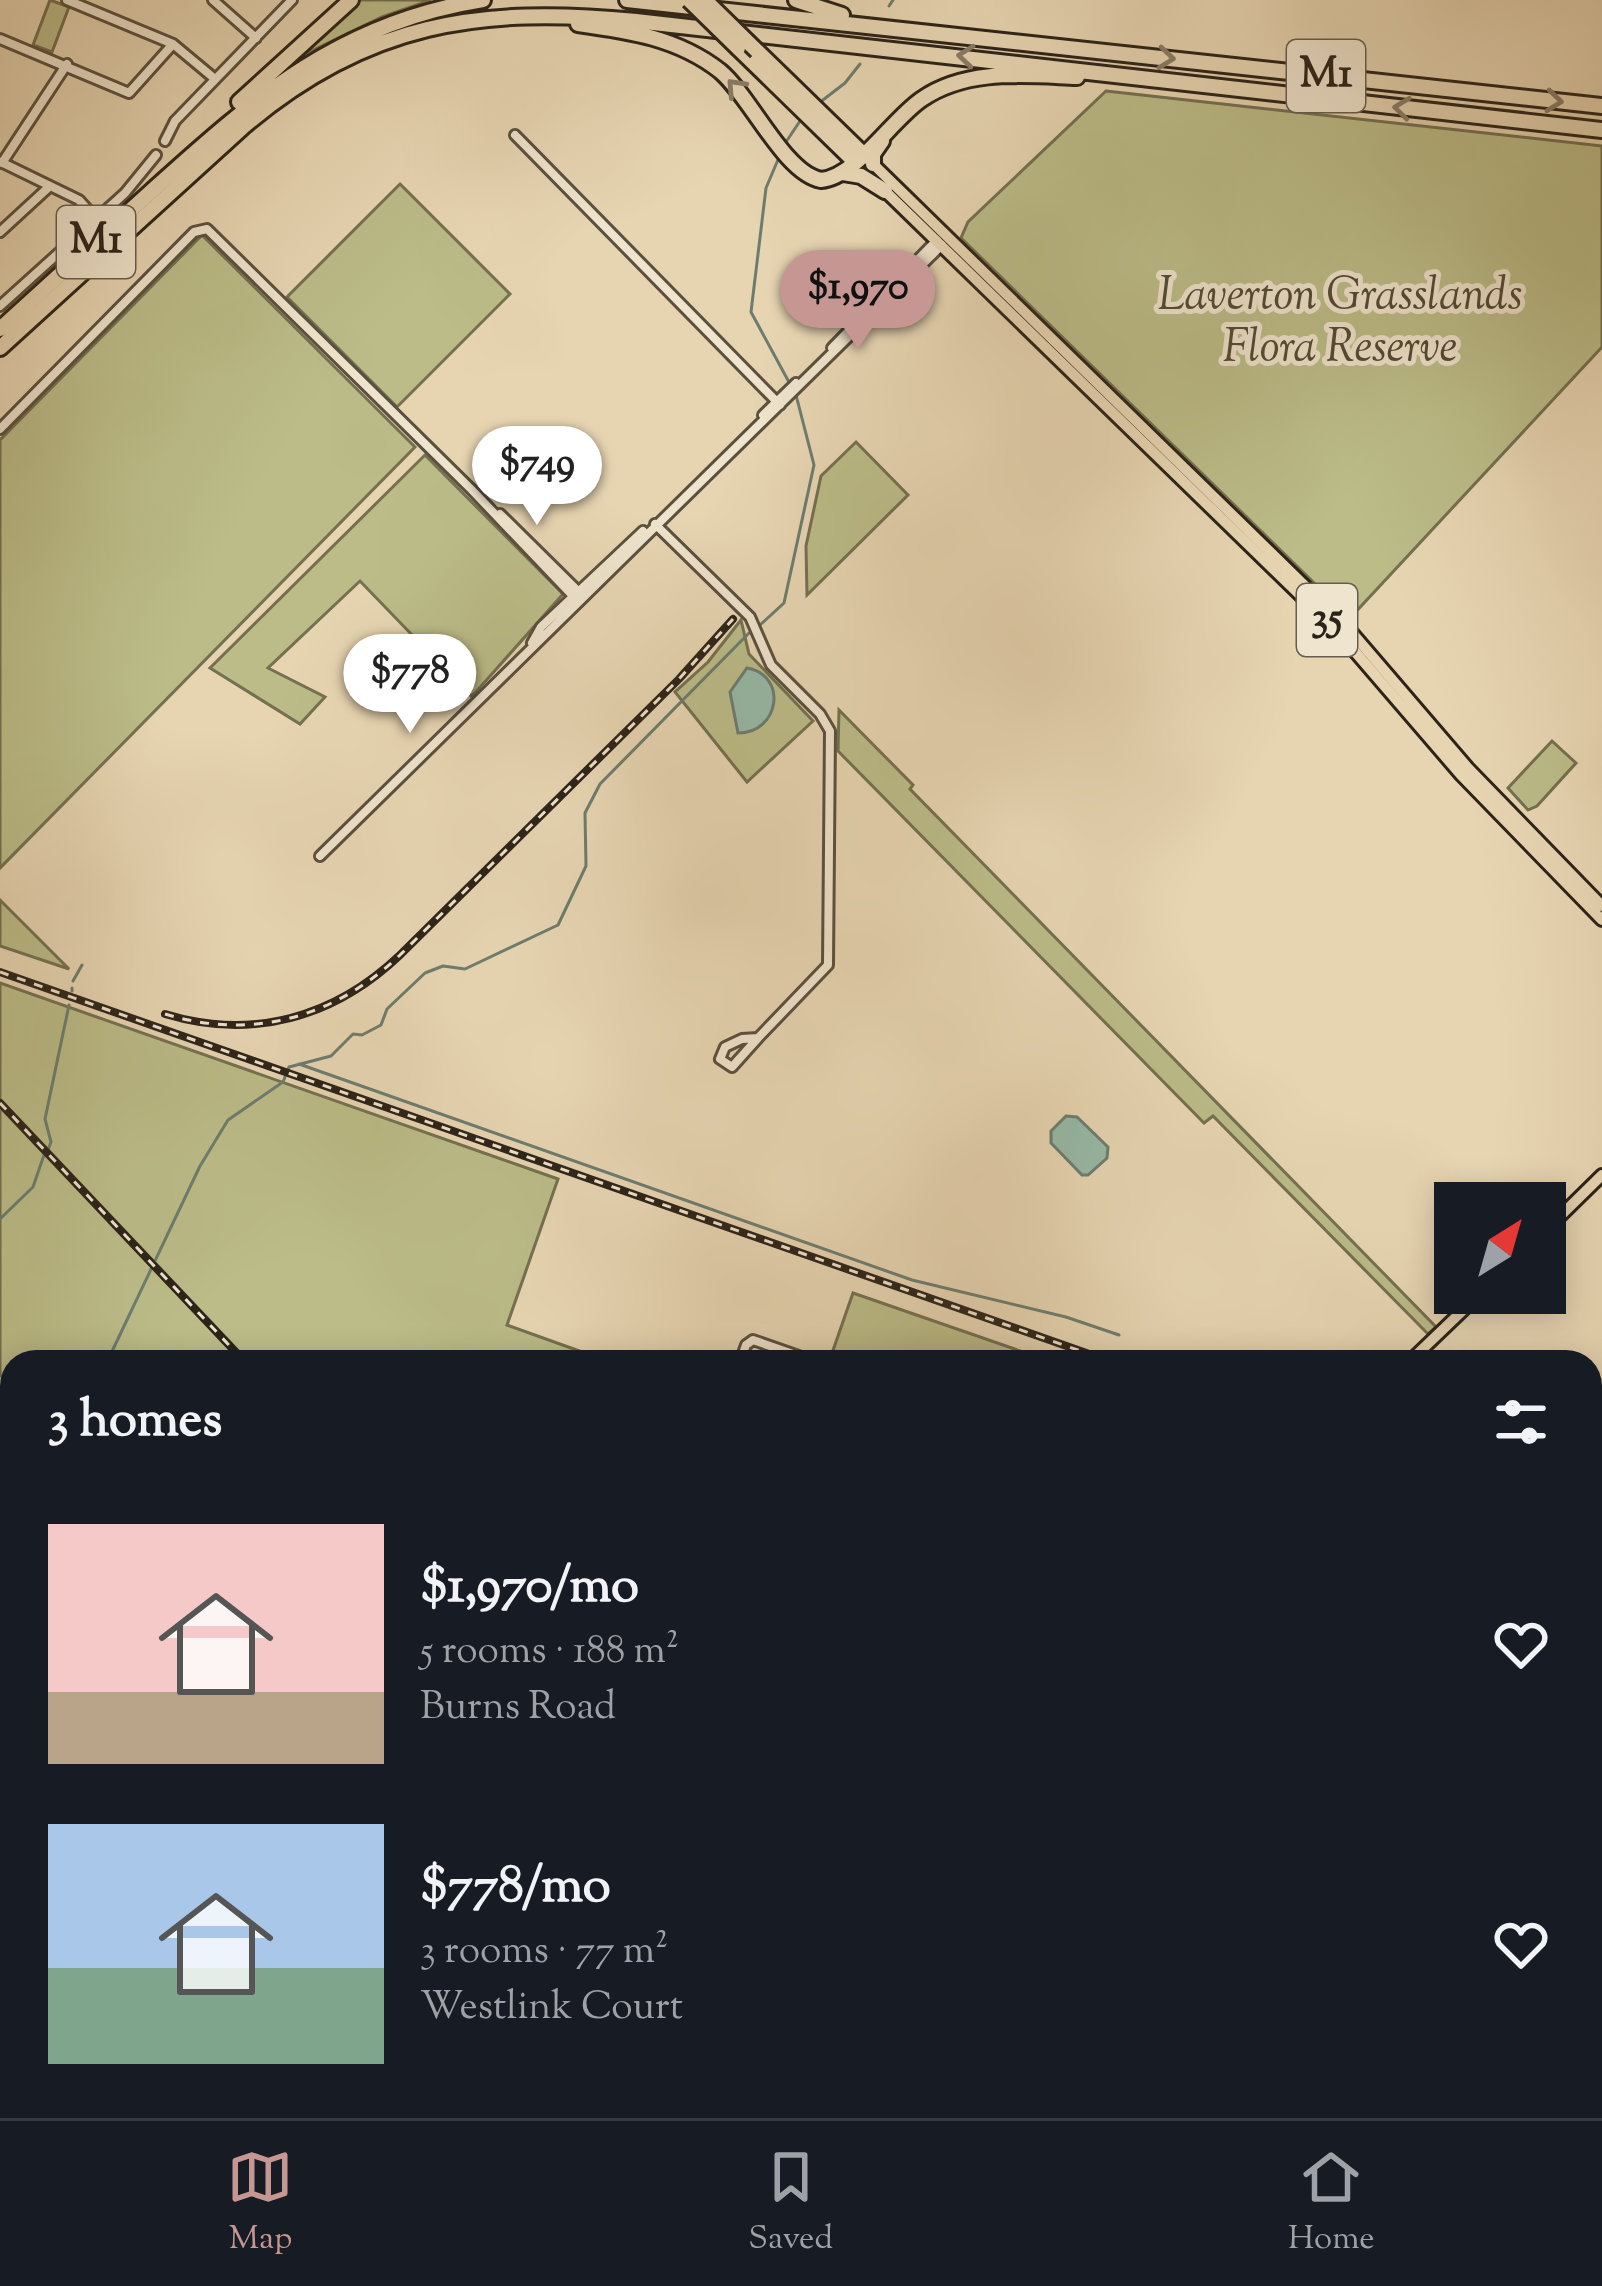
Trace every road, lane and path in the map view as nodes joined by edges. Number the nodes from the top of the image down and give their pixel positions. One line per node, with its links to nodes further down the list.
1 (68, 0): 13 (street)
2 (213, 0): 11 (street)
3 (292, 0): 11 (street)
4 (351, 0): 23 (highway)
5 (479, 0): 23 (highway, M1)
6 (626, 0): 14 (highway, M1)
7 (689, 0): 24 (highway, 35, bridge)
8 (705, 0): 24 (highway, 35, bridge)
9 (796, 0): 14 (highway)
10 (471, 19): 16 (highway, M1, one-way to 10); 26 (highway, one-way to 10); 34 (highway, M1)
11 (256, 38): 17 (street)
12 (0, 39): 15 (street)
13 (172, 44): 15 (street); 17 (street)
14 (1050, 45): 18 (highway, M1, one-way to 18)
15 (67, 64): 25 (street)
16 (1124, 76): 19 (highway, M1, one-way to 16); 24 (highway)
17 (215, 79): 21 (street)
18 (1602, 106)
19 (1602, 130)
20 (515, 134): 35 (street)
21 (165, 141)
22 (156, 154): 29 (street)
23 (191, 155): 33 (highway, M1)
24 (863, 160): 26 (highway); 28 (main road, 35); 31 (main road, 35)
25 (1, 162): 27 (street)
26 (843, 173): 28 (highway)
27 (50, 186): 29 (street); 30 (street)
28 (885, 191): 31 (main road, 35)
29 (96, 219): 32 (street)
30 (0, 232)
31 (942, 240): 35 (street); 39 (main road, 35)
32 (0, 307)
33 (0, 329)
34 (0, 348)
35 (778, 404): 37 (street)
36 (0, 429): 38 (street)
37 (655, 524): 38 (street); 43 (street)
38 (578, 595): 40 (street)
39 (1520, 829): 41 (main road, 35); 42 (main road, 35)
40 (320, 856)
41 (1602, 906)
42 (1602, 920)
43 (758, 1037): 43 (street)
44 (1602, 1175): 45 (main road)
45 (1566, 1210)
46 (1460, 1314): 49 (main road)
47 (744, 1350): 48 (street)
48 (783, 1350)
49 (1424, 1350)

